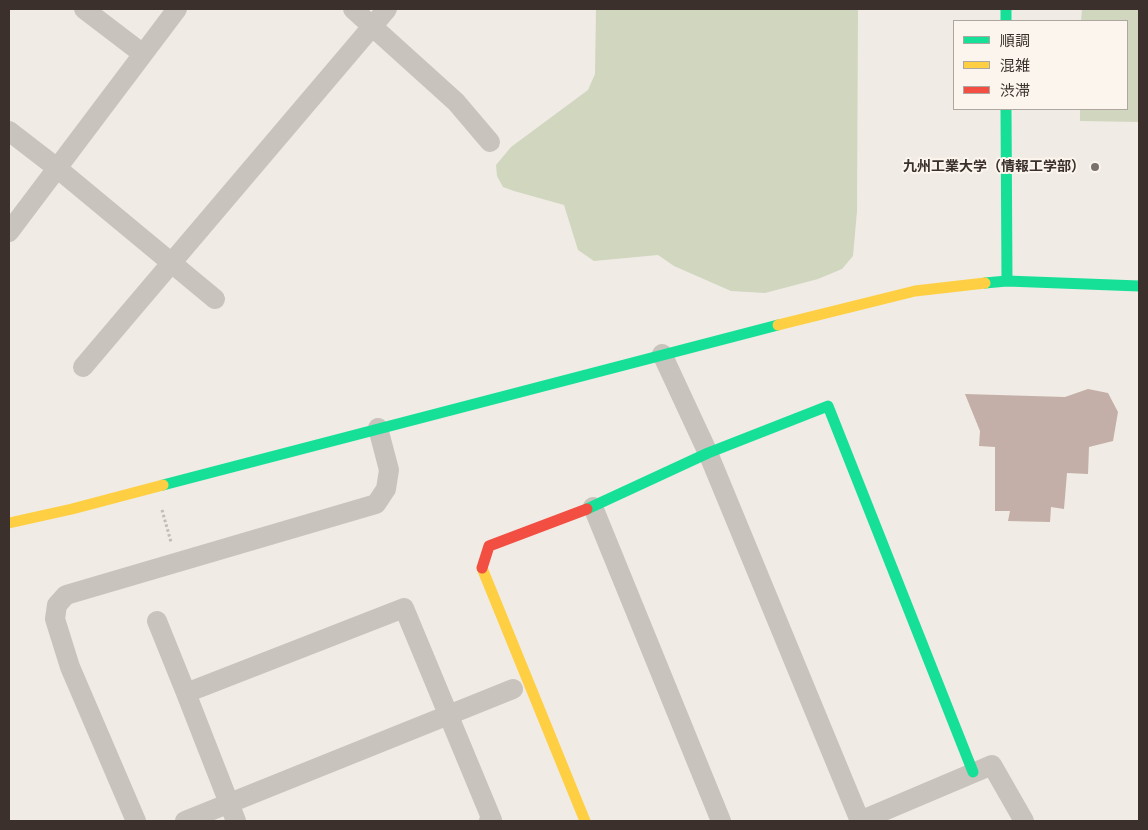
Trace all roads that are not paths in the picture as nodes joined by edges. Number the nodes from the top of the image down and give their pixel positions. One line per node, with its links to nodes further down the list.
1 (84, 9): 6 (street)
2 (177, 9): 6 (street)
3 (353, 9): 5 (street)
4 (387, 9): 5 (street)
5 (373, 26): 9 (street); 12 (street)
6 (143, 54): 10 (street)
7 (1006, 110): 13 (street)
8 (9, 132): 10 (street)
9 (490, 142)
10 (57, 168): 11 (street); 12 (street)
11 (9, 232)
12 (172, 263): 15 (street); 17 (street)
13 (1007, 281): 14 (street); 16 (street)
14 (1139, 286)
15 (215, 299)
16 (662, 354): 18 (street); 19 (street)
17 (83, 367)
18 (378, 428): 21 (street); 28 (street)
19 (708, 453): 20 (street); 26 (street); 33 (street)
20 (593, 507): 31 (street); 32 (street)
21 (9, 523)
22 (157, 621): 24 (street)
23 (513, 689): 25 (street)
24 (186, 694): 25 (street); 27 (street)
25 (448, 714): 27 (street); 30 (street)
26 (974, 772): 33 (street); 34 (street)
27 (233, 812): 29 (street)
28 (136, 821)
29 (185, 821)
30 (489, 821)
31 (586, 821)
32 (721, 821)
33 (860, 821)
34 (1024, 821)

